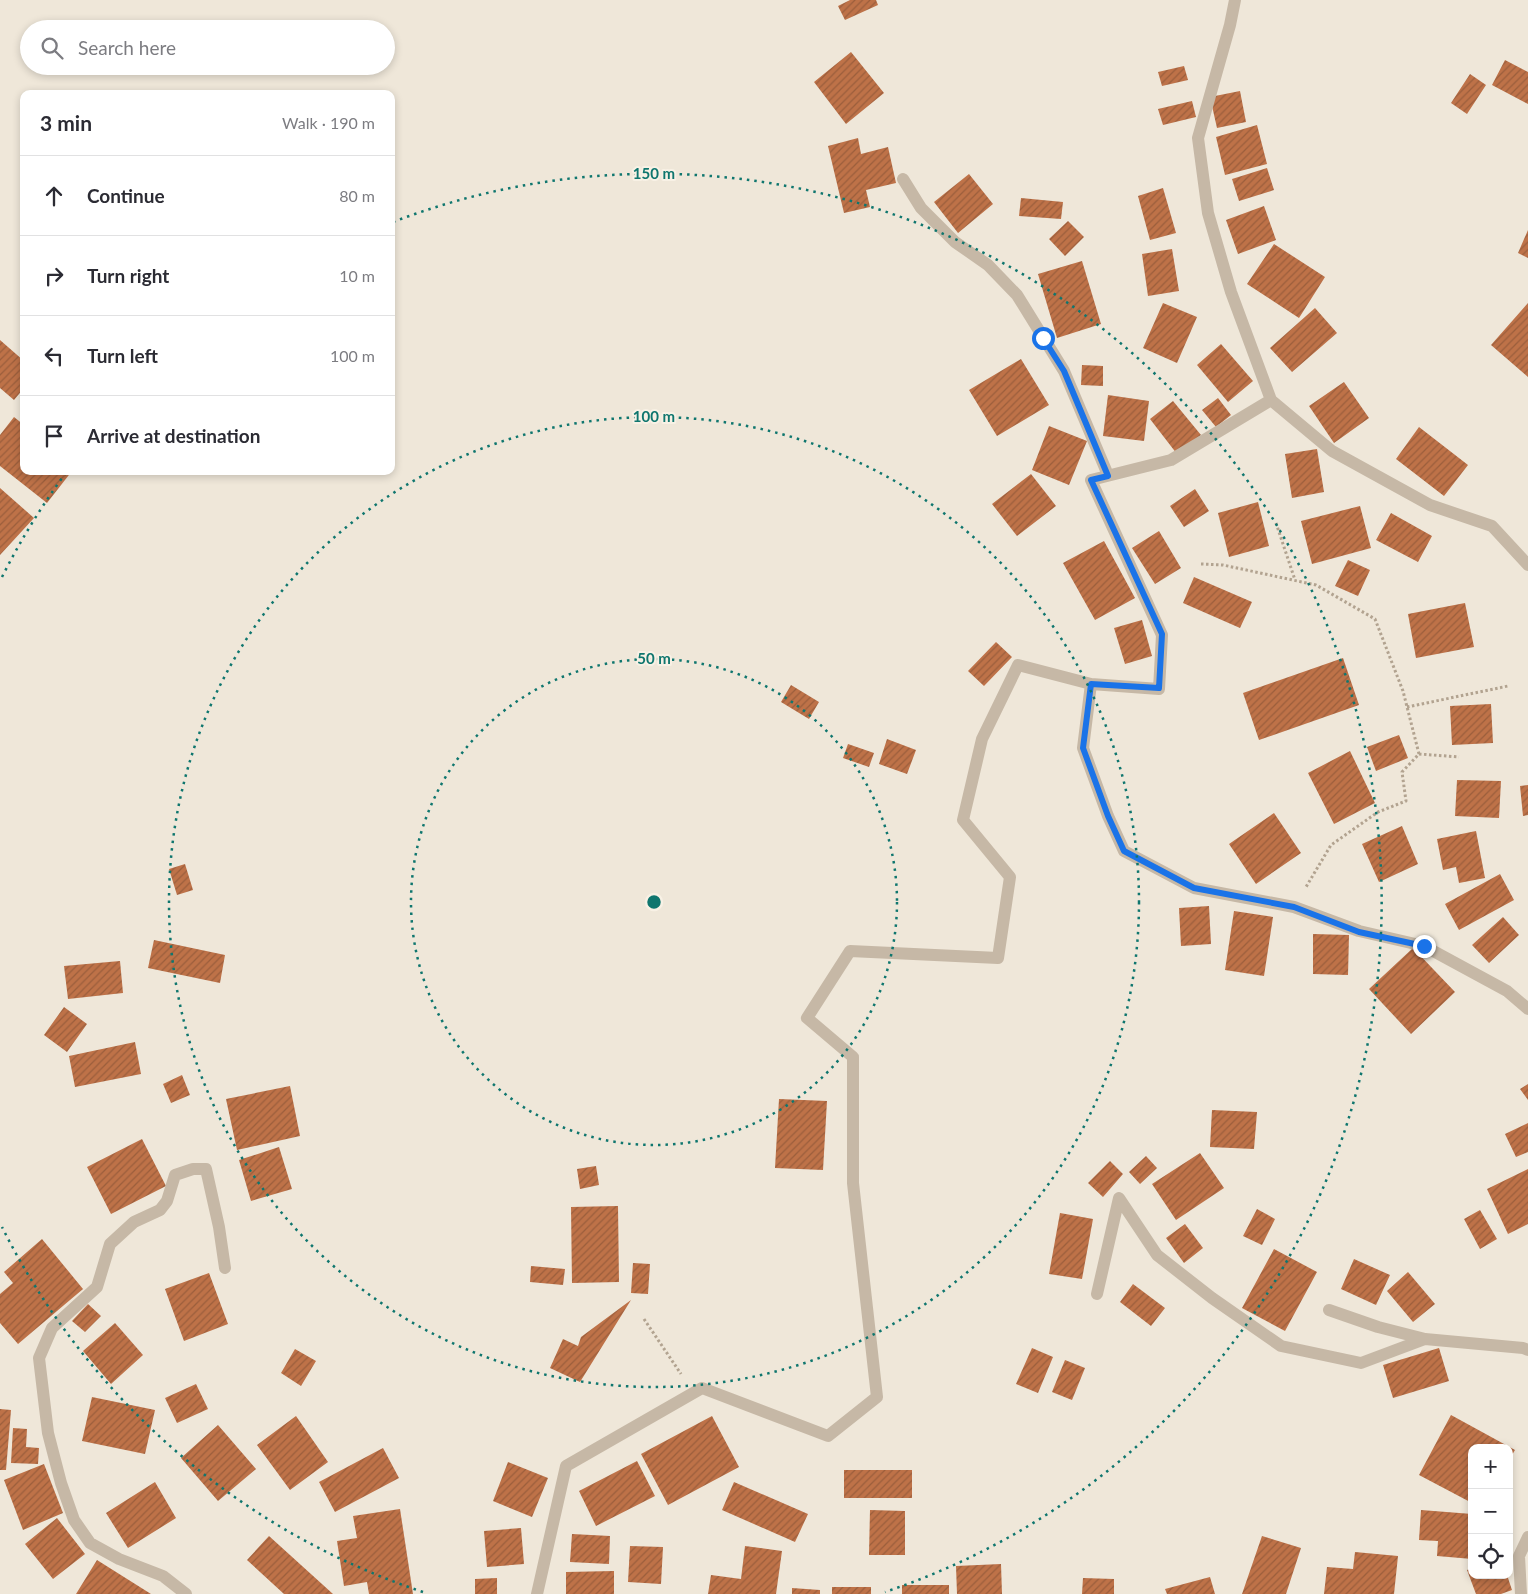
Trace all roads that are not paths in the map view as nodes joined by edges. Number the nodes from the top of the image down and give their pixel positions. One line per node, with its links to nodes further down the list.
1 (1235, 0): 3 (street)
2 (903, 179): 4 (street)
3 (1272, 400): 4 (street); 5 (street)
4 (1108, 476): 6 (street)
5 (1528, 565)
6 (1091, 684): 7 (street); 15 (street)
7 (1528, 1009)
8 (225, 1268): 14 (street)
9 (1097, 1294): 11 (street)
10 (1328, 1310): 11 (street)
11 (1425, 1339): 12 (street)
12 (1528, 1350)
13 (1528, 1537): 16 (street)
14 (186, 1594)
15 (537, 1594)
16 (1521, 1594)

